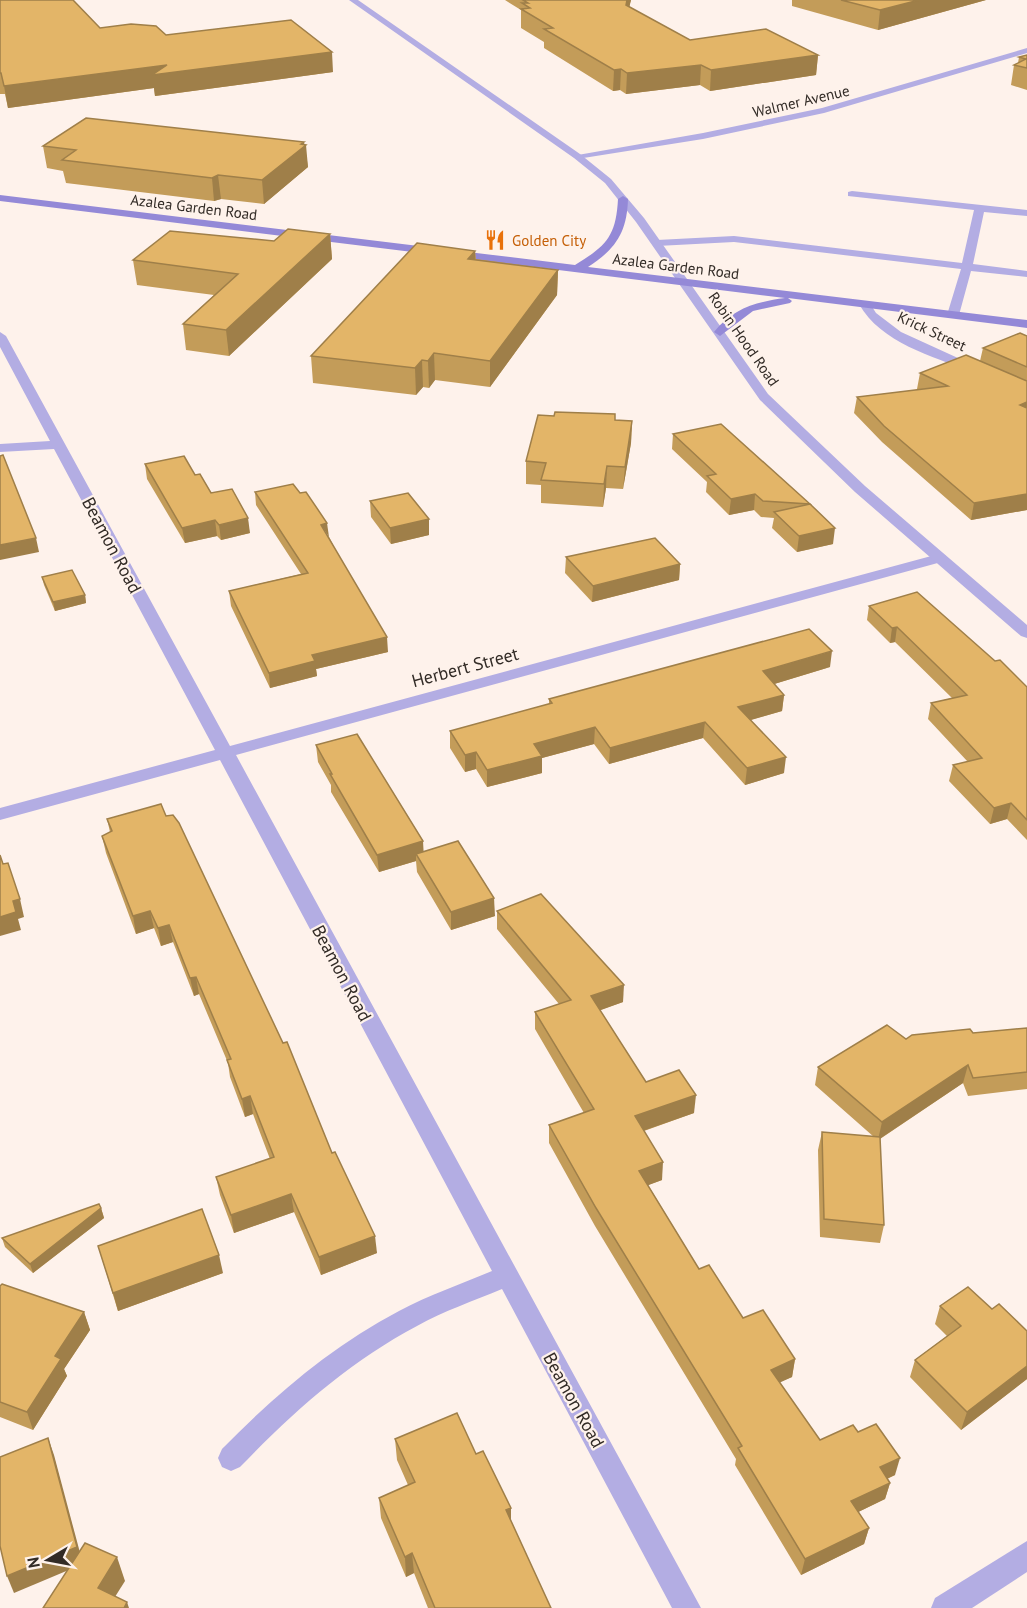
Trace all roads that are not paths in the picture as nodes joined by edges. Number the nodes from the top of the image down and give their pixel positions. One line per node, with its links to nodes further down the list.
1 (353, 0): 3 (street, Robin Hood Road)
2 (1027, 50): 3 (street, Walmer Avenue)
3 (577, 156): 6 (street, Robin Hood Road)
4 (852, 194): 7 (street)
5 (0, 198): 11 (main road, Azalea Garden Road)
6 (624, 199): 9 (street, Robin Hood Road); 11 (main road)
7 (980, 208): 8 (street); 10 (street)
8 (1027, 213)
9 (657, 243): 10 (street); 13 (street, Robin Hood Road)
10 (967, 267): 12 (street); 16 (street)
11 (577, 269): 13 (main road, Azalea Garden Road)
12 (1027, 274)
13 (685, 282): 14 (main road, Azalea Garden Road); 18 (street, Robin Hood Road)
14 (808, 297): 15 (main road, Azalea Garden Road); 18 (main road)
15 (865, 304): 16 (main road, Azalea Garden Road); 20 (street, Krick Street)
16 (953, 315): 17 (main road, Azalea Garden Road)
17 (1027, 324)
18 (720, 332): 23 (street, Robin Hood Road)
19 (0, 336): 21 (street, Beamon Road)
20 (985, 374)
21 (58, 445): 22 (street); 25 (street, Beamon Road)
22 (0, 448)
23 (940, 558): 24 (street, Robin Hood Road); 25 (street, Herbert Street)
24 (1027, 633)
25 (223, 753): 26 (street, Herbert Street); 27 (street, Beamon Road)
26 (0, 814)
27 (506, 1276): 28 (street); 30 (street, Beamon Road)
28 (231, 1458)
29 (1027, 1555): 31 (street)
30 (687, 1608)
31 (945, 1608)

